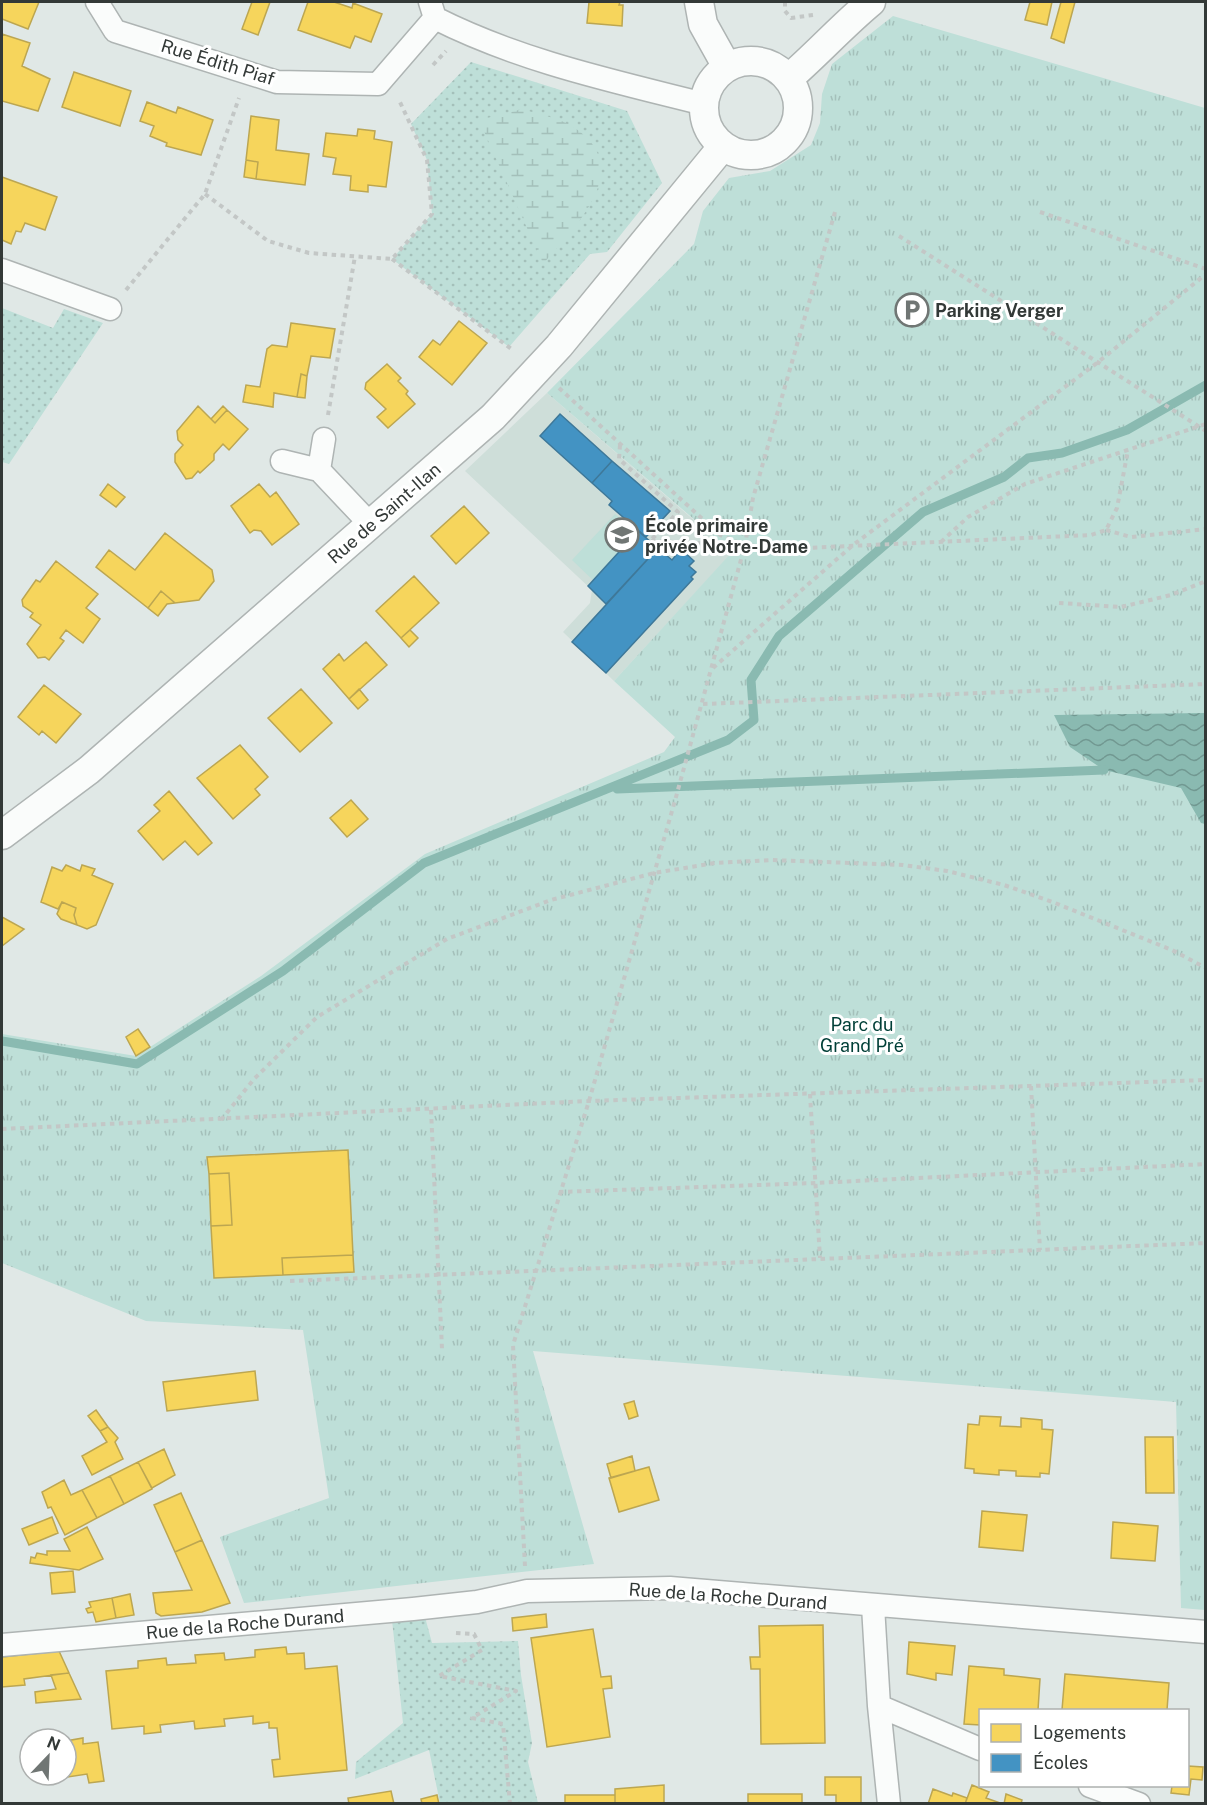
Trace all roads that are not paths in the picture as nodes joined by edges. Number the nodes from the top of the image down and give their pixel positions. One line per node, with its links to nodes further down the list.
1 (97, 2): 4 (street, Rue Édith Piaf)
2 (699, 2): 5 (street)
3 (872, 2): 6 (street)
4 (432, 10): 7 (street)
5 (727, 68): 6 (street); 7 (street)
6 (788, 79): 8 (street)
7 (704, 104): 8 (street)
8 (723, 146): 14 (street, Rue de Saint-Ilan)
9 (2, 270): 10 (street)
10 (110, 309)
11 (324, 439): 13 (street)
12 (282, 461): 13 (street)
13 (319, 470): 14 (street)
14 (371, 525): 15 (street, Rue de Saint-Ilan)
15 (2, 835)
16 (873, 1606): 17 (street, Rue de la Roche Durand); 18 (street, Rue de la Roche Durand); 19 (street)
17 (1206, 1632)
18 (2, 1645)
19 (879, 1706): 20 (street); 22 (street)
20 (979, 1748)
21 (1095, 1787): 23 (street)
22 (889, 1803)
23 (1139, 1803)

